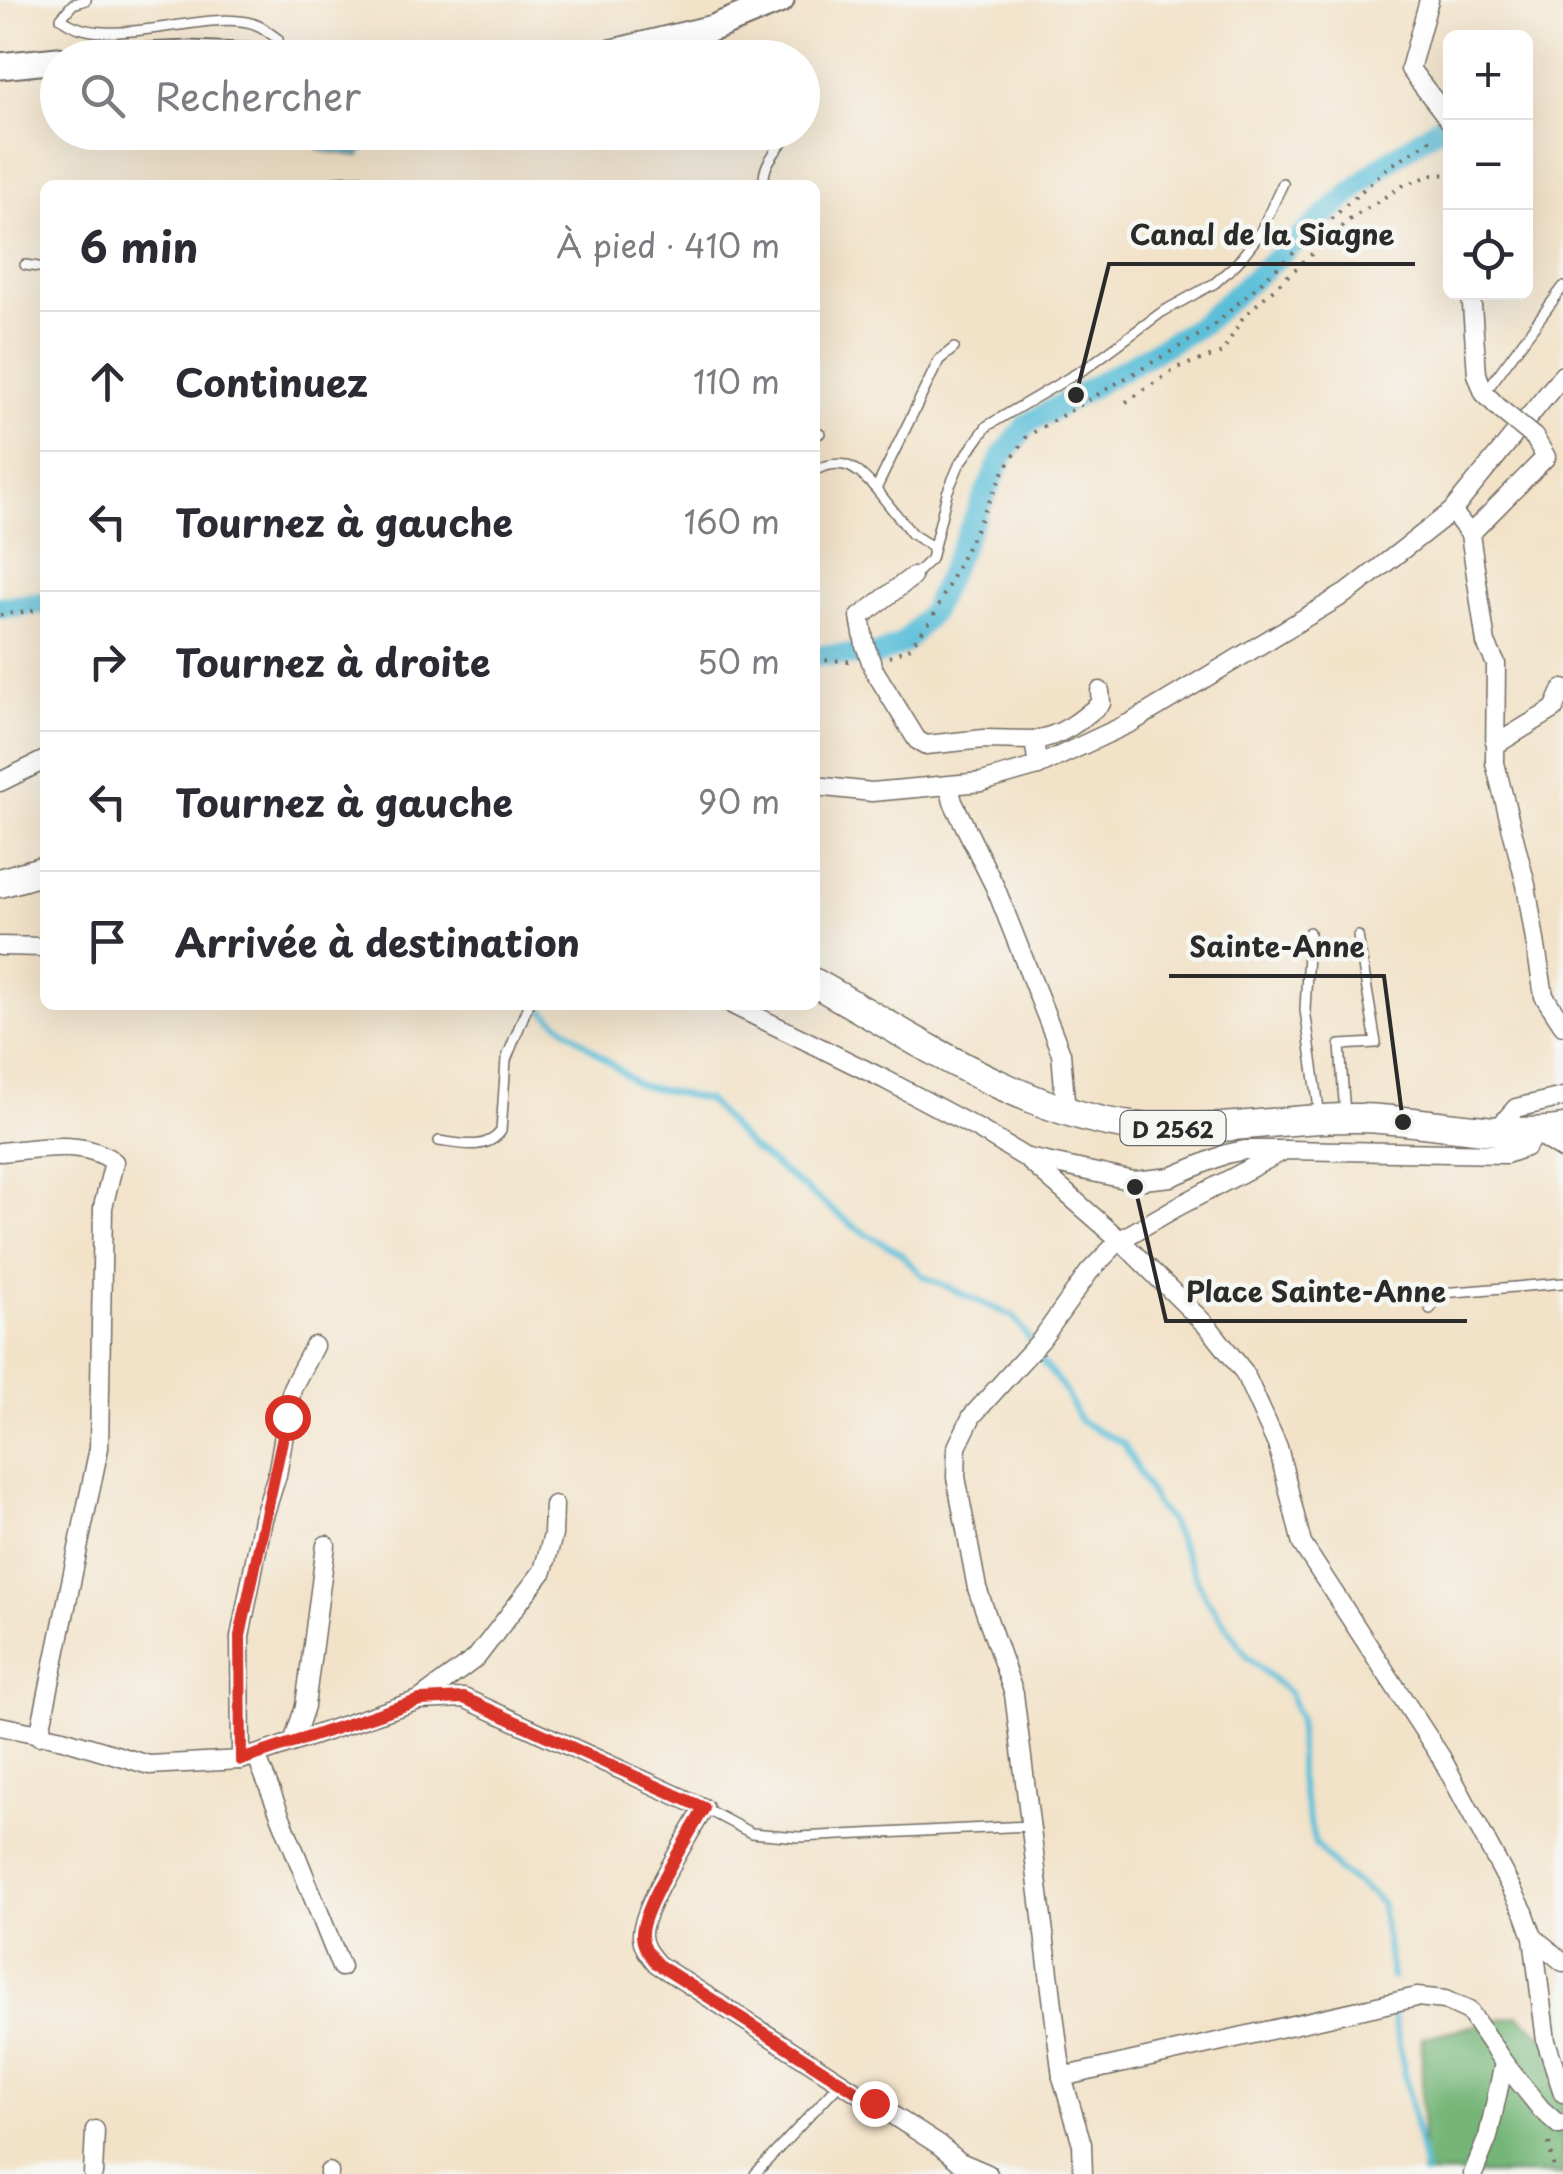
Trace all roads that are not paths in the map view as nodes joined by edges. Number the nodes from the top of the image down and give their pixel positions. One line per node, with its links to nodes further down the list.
1 (86, 0): 4 (lane)
2 (781, 0): 5 (main road)
3 (1429, 0): 8 (street)
4 (278, 40)
5 (678, 40)
6 (40, 62): 7 (main road)
7 (0, 66)
8 (1447, 120)
9 (775, 150): 10 (lane)
10 (764, 180)
11 (1283, 183): 23 (lane)
12 (25, 265): 13 (lane)
13 (40, 267)
14 (1563, 287): 18 (lane)
15 (1472, 300): 18 (street)
16 (954, 348): 20 (lane)
17 (1563, 375): 21 (street)
18 (1484, 393): 22 (street, bridge)
19 (820, 468): 20 (lane)
20 (876, 489): 23 (lane)
21 (1452, 511): 22 (street); 30 (street)
22 (1470, 534): 28 (street)
23 (934, 548): 24 (lane)
24 (912, 578): 27 (street)
25 (1563, 689): 28 (street)
26 (1100, 691): 27 (street)
27 (1034, 740): 30 (street)
28 (1496, 745): 43 (street)
29 (40, 762): 31 (street)
30 (1038, 766): 32 (street)
31 (0, 782)
32 (949, 786): 33 (street); 45 (street)
33 (820, 787)
34 (40, 871): 35 (main road)
35 (0, 883)
36 (1309, 932): 46 (lane)
37 (1358, 936): 46 (lane)
38 (0, 946): 39 (street)
39 (40, 947)
40 (820, 986): 45 (main road, D 2562)
41 (526, 1010): 49 (lane)
42 (743, 1010): 53 (street)
43 (1563, 1026)
44 (1563, 1097): 48 (street)
45 (1066, 1111): 46 (main road, D 2562)
46 (1332, 1119): 48 (main road, D 2562)
47 (1550, 1131): 48 (main road, D 2562); 50 (street); 51 (street)
48 (1495, 1132)
49 (439, 1141)
50 (1285, 1150): 53 (street); 54 (street)
51 (1563, 1150)
52 (0, 1152): 62 (street)
53 (1026, 1158): 54 (street)
54 (1120, 1240): 66 (street); 67 (street)
55 (1563, 1283): 56 (lane)
56 (1430, 1310)
57 (314, 1346): 64 (street)
58 (554, 1505): 60 (street)
59 (326, 1545): 63 (street)
60 (420, 1700): 63 (street); 65 (street)
61 (0, 1726): 62 (street)
62 (39, 1736): 64 (street)
63 (293, 1742): 64 (street)
64 (248, 1757): 69 (street)
65 (704, 1808): 66 (lane); 72 (street)
66 (1032, 1826): 71 (street)
67 (1533, 1937): 68 (street); 73 (street)
68 (1561, 1956)
69 (341, 1967)
70 (1504, 2063): 71 (street); 74 (street); 81 (street)
71 (1062, 2077): 80 (street)
72 (841, 2082): 76 (street); 78 (lane)
73 (1563, 2093)
74 (1563, 2124)
75 (95, 2130): 77 (street)
76 (956, 2168): 79 (street)
77 (92, 2174)
78 (755, 2174)
79 (988, 2174)
80 (1083, 2174)
81 (1474, 2174)

